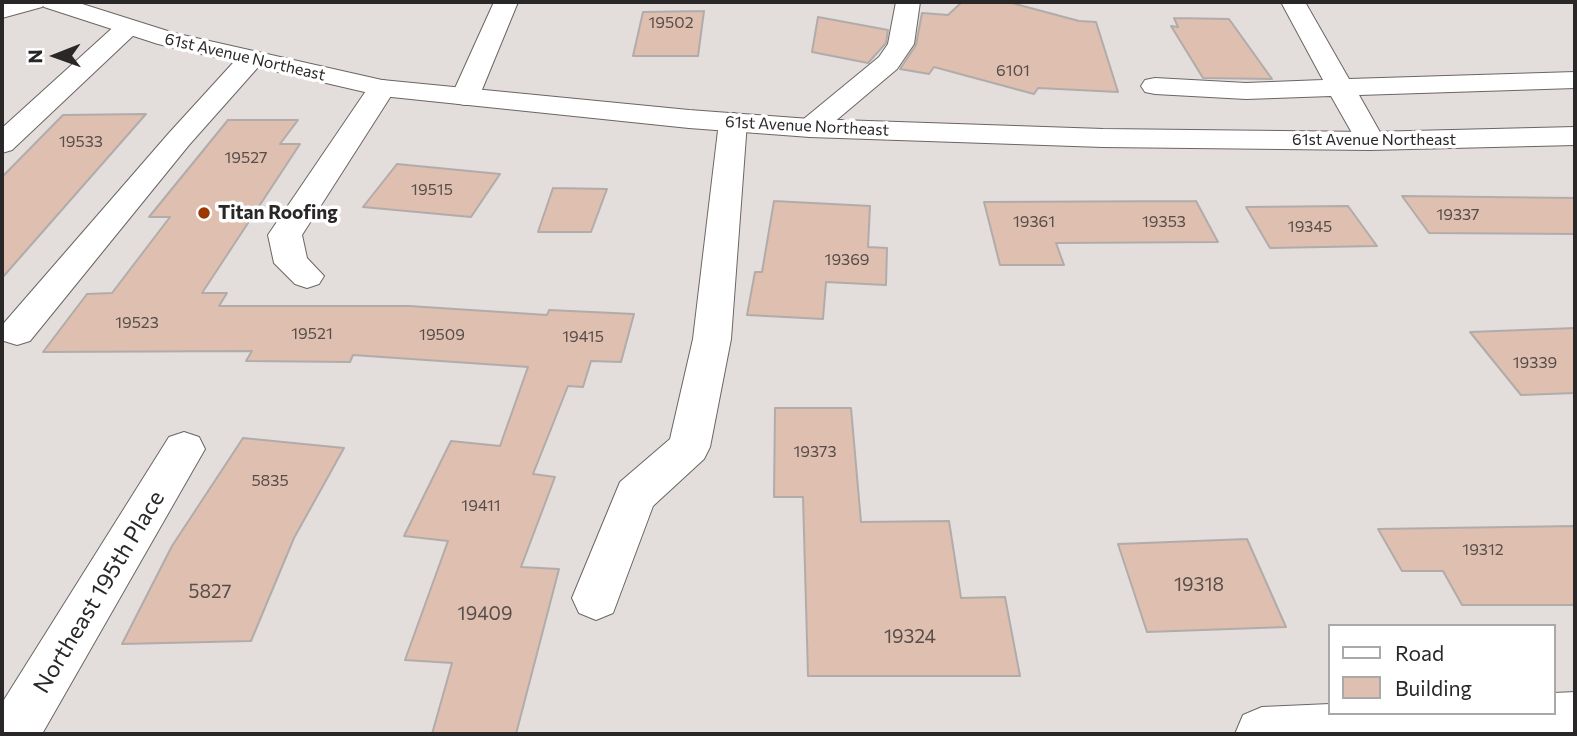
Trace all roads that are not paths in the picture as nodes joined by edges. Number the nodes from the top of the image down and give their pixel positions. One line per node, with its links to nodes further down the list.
1 (34, 2): 6 (main road)
2 (51, 2): 7 (main road, 61st Avenue Northeast)
3 (506, 2): 13 (main road)
4 (908, 2): 15 (main road)
5 (1293, 2): 11 (main road)
6 (2, 11)
7 (128, 27): 8 (main road, 61st Avenue Northeast); 18 (main road)
8 (251, 58): 12 (main road, 61st Avenue Northeast); 20 (main road)
9 (1575, 80): 11 (main road)
10 (1155, 86): 11 (main road)
11 (1341, 87): 17 (main road)
12 (382, 88): 13 (main road, 61st Avenue Northeast); 19 (main road)
13 (466, 97): 14 (main road, 61st Avenue Northeast)
14 (733, 122): 15 (main road, 61st Avenue Northeast); 22 (main road)
15 (810, 128): 17 (main road, 61st Avenue Northeast)
16 (1575, 136): 17 (main road, 61st Avenue Northeast)
17 (1370, 141)
18 (2, 144)
19 (307, 276)
20 (17, 332)
21 (184, 449): 24 (main road, Northeast 195th Place)
22 (596, 598)
23 (1575, 718): 25 (main road)
24 (13, 734)
25 (1262, 734)

